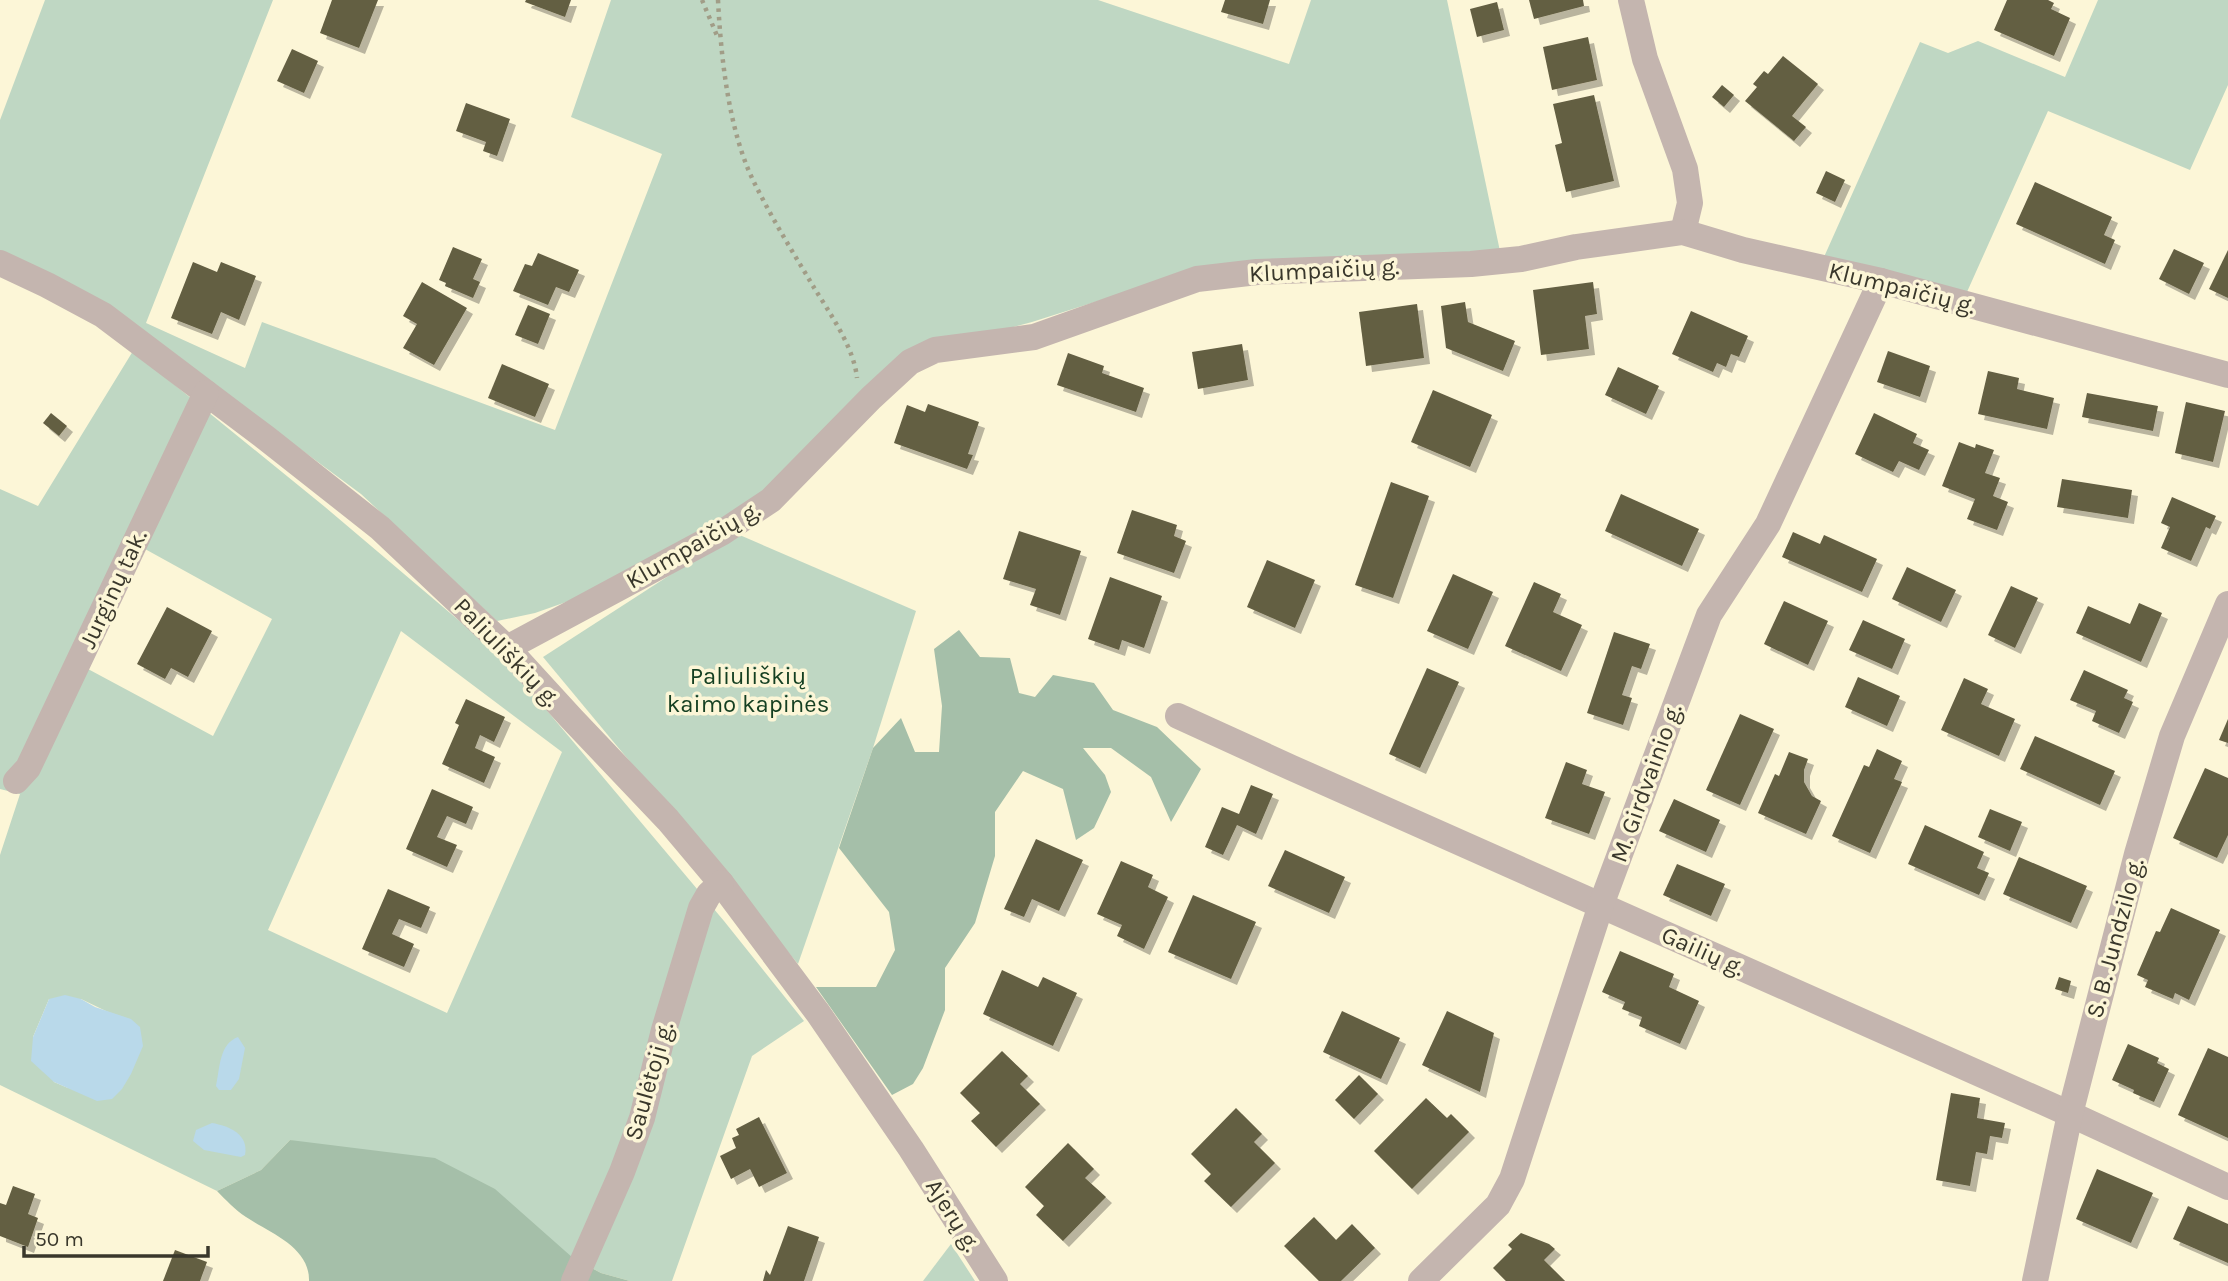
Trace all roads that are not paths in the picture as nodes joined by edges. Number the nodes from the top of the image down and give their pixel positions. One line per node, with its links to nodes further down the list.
1 (1630, 0): 2 (street)
2 (1683, 232): 4 (street, Klumpaičių g.); 8 (street, Klumpaičių g.)
3 (0, 263): 6 (street, Paliuliškių g.)
4 (1881, 281): 5 (street, Klumpaičių g.); 12 (street, M. Girdvainio g.)
5 (2228, 374)
6 (206, 393): 8 (street, Paliuliškių g.); 10 (street, Jurginų tak.)
7 (2228, 604): 13 (street, S. B. Jundzilo g.)
8 (508, 648): 11 (street, Paliuliškių g.)
9 (1178, 716): 12 (street, Gailių g.)
10 (16, 781)
11 (721, 883): 14 (street, Paliuliškių g.); 16 (street, Saulėtoji g.)
12 (1601, 905): 13 (street, Gailių g.); 18 (street, M. Girdvainio g.)
13 (2070, 1114): 15 (street, Gailių g.); 19 (street, S. B. Jundzilo g.)
14 (911, 1149): 17 (street, Ajerų g.)
15 (2228, 1187)
16 (574, 1281)
17 (995, 1281)
18 (1421, 1281)
19 (2035, 1281)

